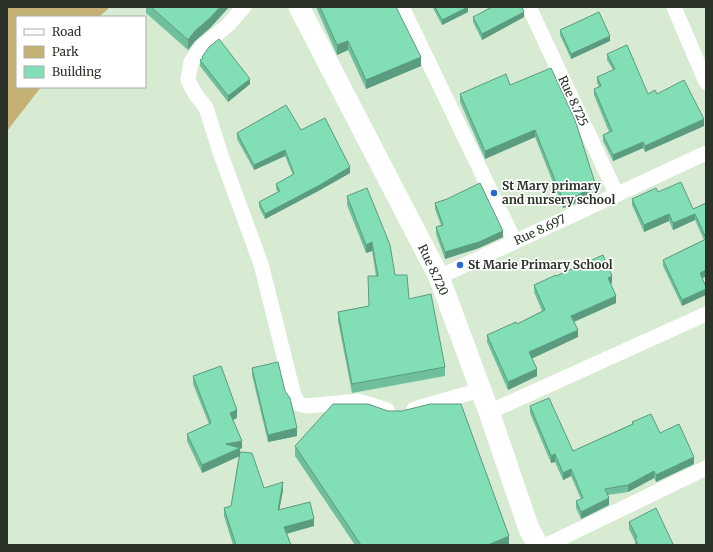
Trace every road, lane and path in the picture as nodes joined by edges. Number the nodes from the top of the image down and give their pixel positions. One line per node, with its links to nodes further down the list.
1 (244, 7): 12 (street)
2 (299, 7): 10 (main road, Rue 8.720)
3 (402, 7): 9 (street)
4 (529, 7): 8 (street, Rue 8.725)
5 (674, 7): 6 (street)
6 (706, 82)
7 (706, 153): 8 (street, Rue 8.697)
8 (617, 195): 9 (street, Rue 8.697)
9 (515, 242): 10 (street, Rue 8.697)
10 (439, 277): 12 (main road, Rue 8.720)
11 (706, 314): 13 (street)
12 (480, 390): 13 (main road, Rue 8.720)
13 (489, 412): 15 (main road, Rue 8.720)
14 (706, 468): 16 (street)
15 (538, 545)
16 (547, 545)

